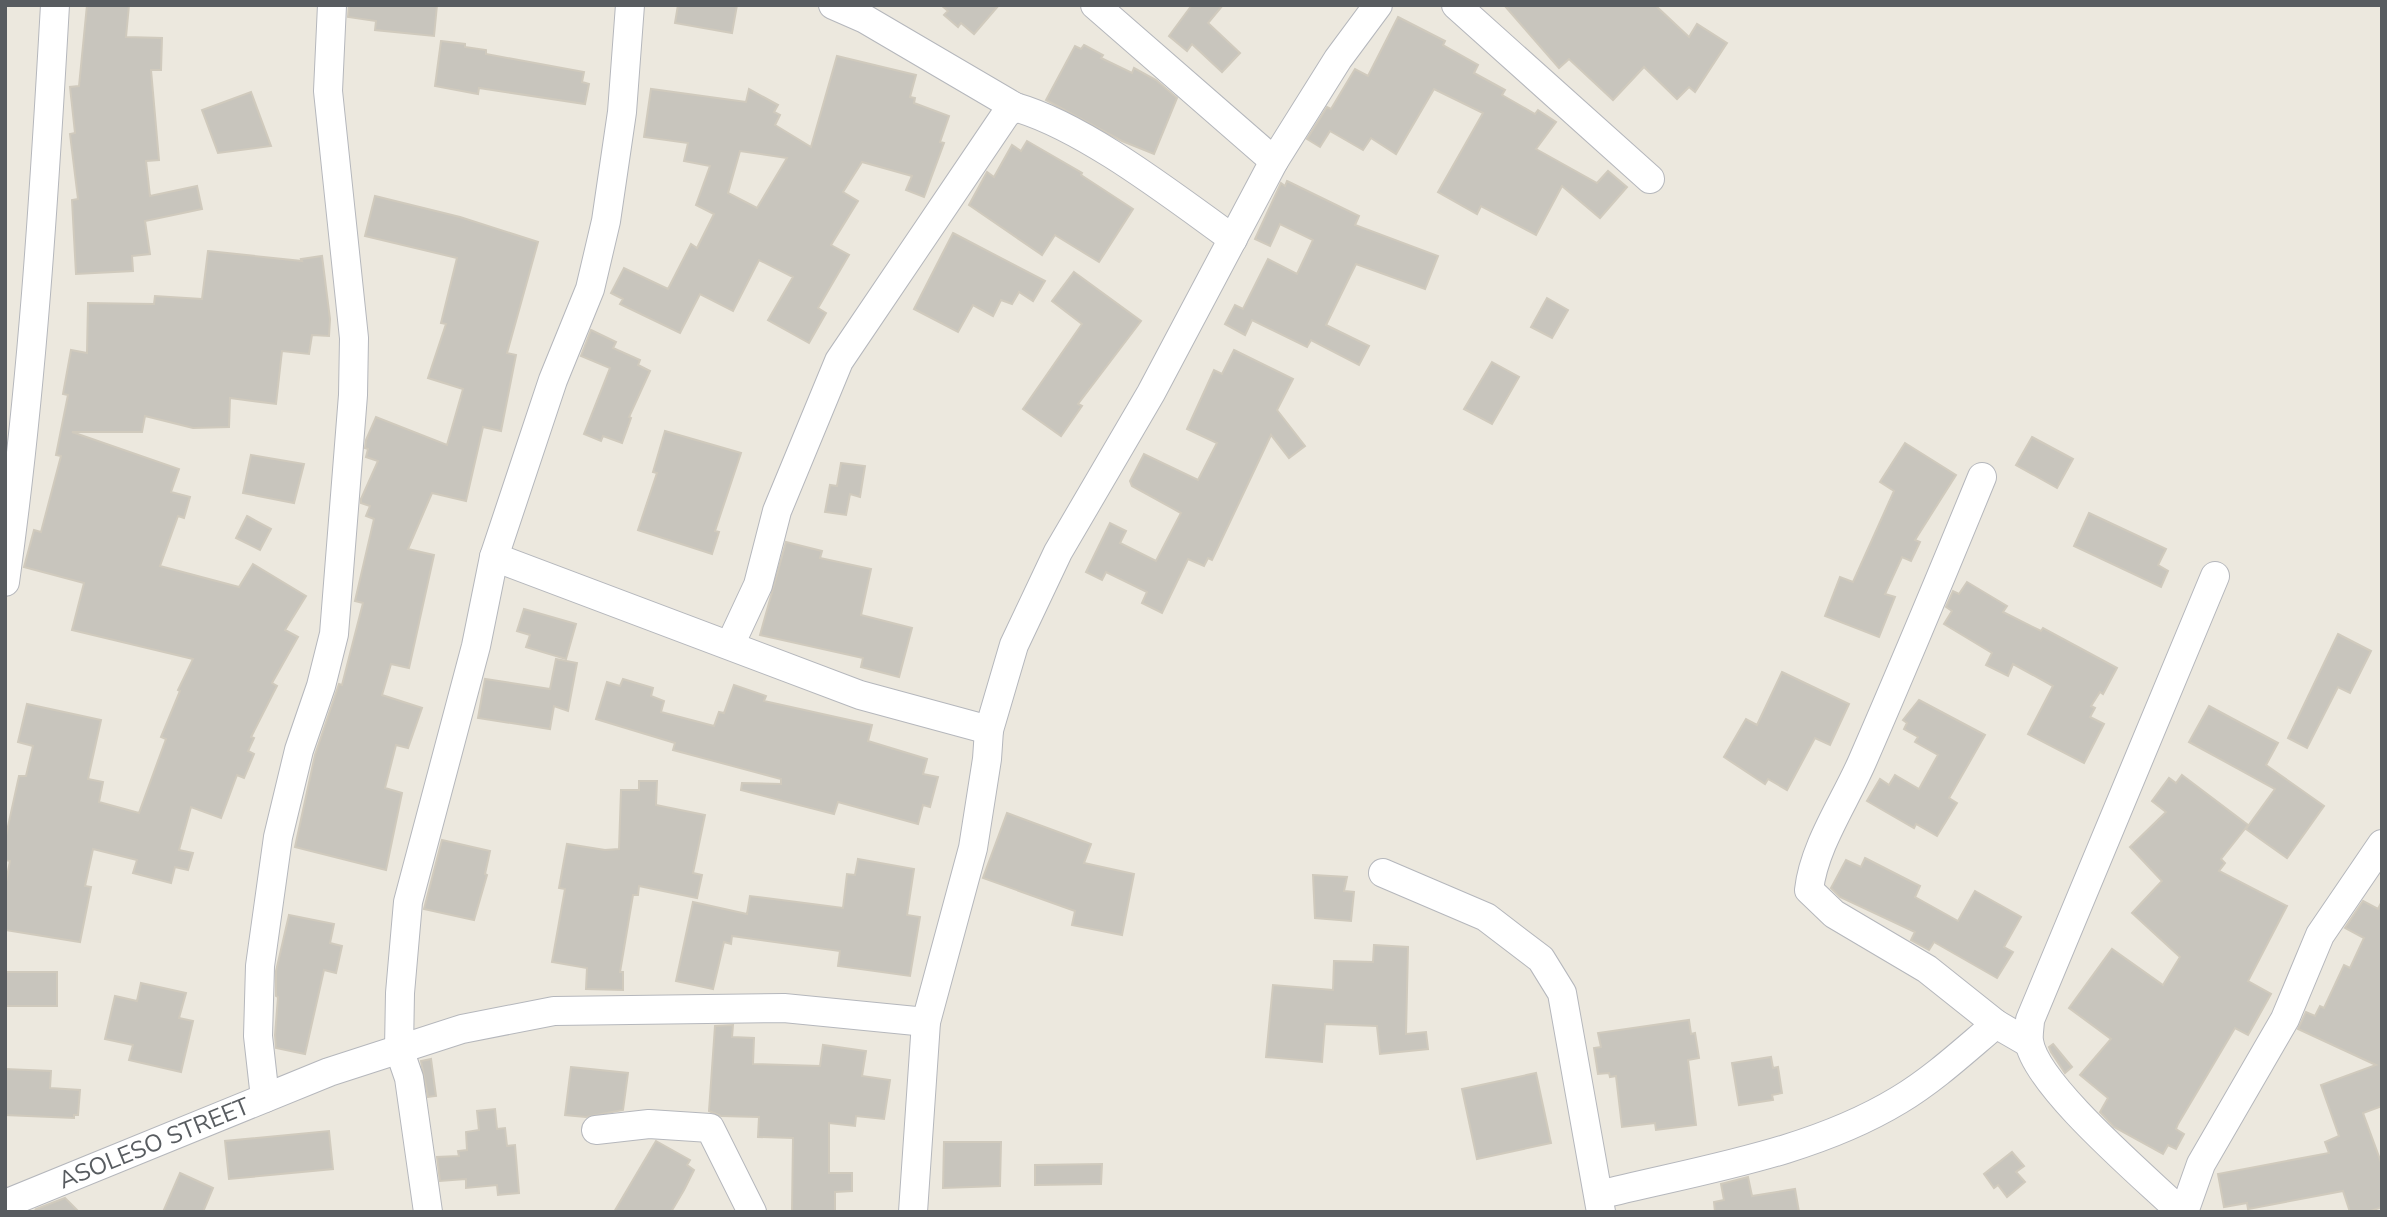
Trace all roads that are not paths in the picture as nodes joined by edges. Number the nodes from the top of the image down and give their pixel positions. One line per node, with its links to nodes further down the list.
1 (55, 5): 15 (street)
2 (332, 5): 24 (street)
3 (630, 5): 13 (street)
4 (833, 5): 8 (street)
5 (1095, 5): 9 (street)
6 (1378, 5): 9 (street)
7 (1456, 5): 10 (street)
8 (1015, 107): 11 (street); 16 (street)
9 (1274, 161): 11 (street)
10 (1650, 179)
11 (1233, 239): 17 (street)
12 (1982, 477): 21 (street)
13 (494, 557): 16 (street); 23 (street)
14 (2215, 576): 22 (street)
15 (5, 582)
16 (730, 645): 17 (street)
17 (989, 730): 20 (street)
18 (2382, 844): 31 (street)
19 (1383, 873): 26 (street)
20 (926, 1022): 23 (street, ASOLESO STREET); 30 (street)
21 (1996, 1024): 22 (street); 26 (street)
22 (2029, 1043): 31 (street)
23 (399, 1049): 24 (street, ASOLESO STREET); 28 (street)
24 (265, 1098): 27 (street, ASOLESO STREET)
25 (596, 1130): 29 (street)
26 (1600, 1203)
27 (5, 1204)
28 (428, 1212)
29 (752, 1212)
30 (912, 1212)
31 (2183, 1212)

